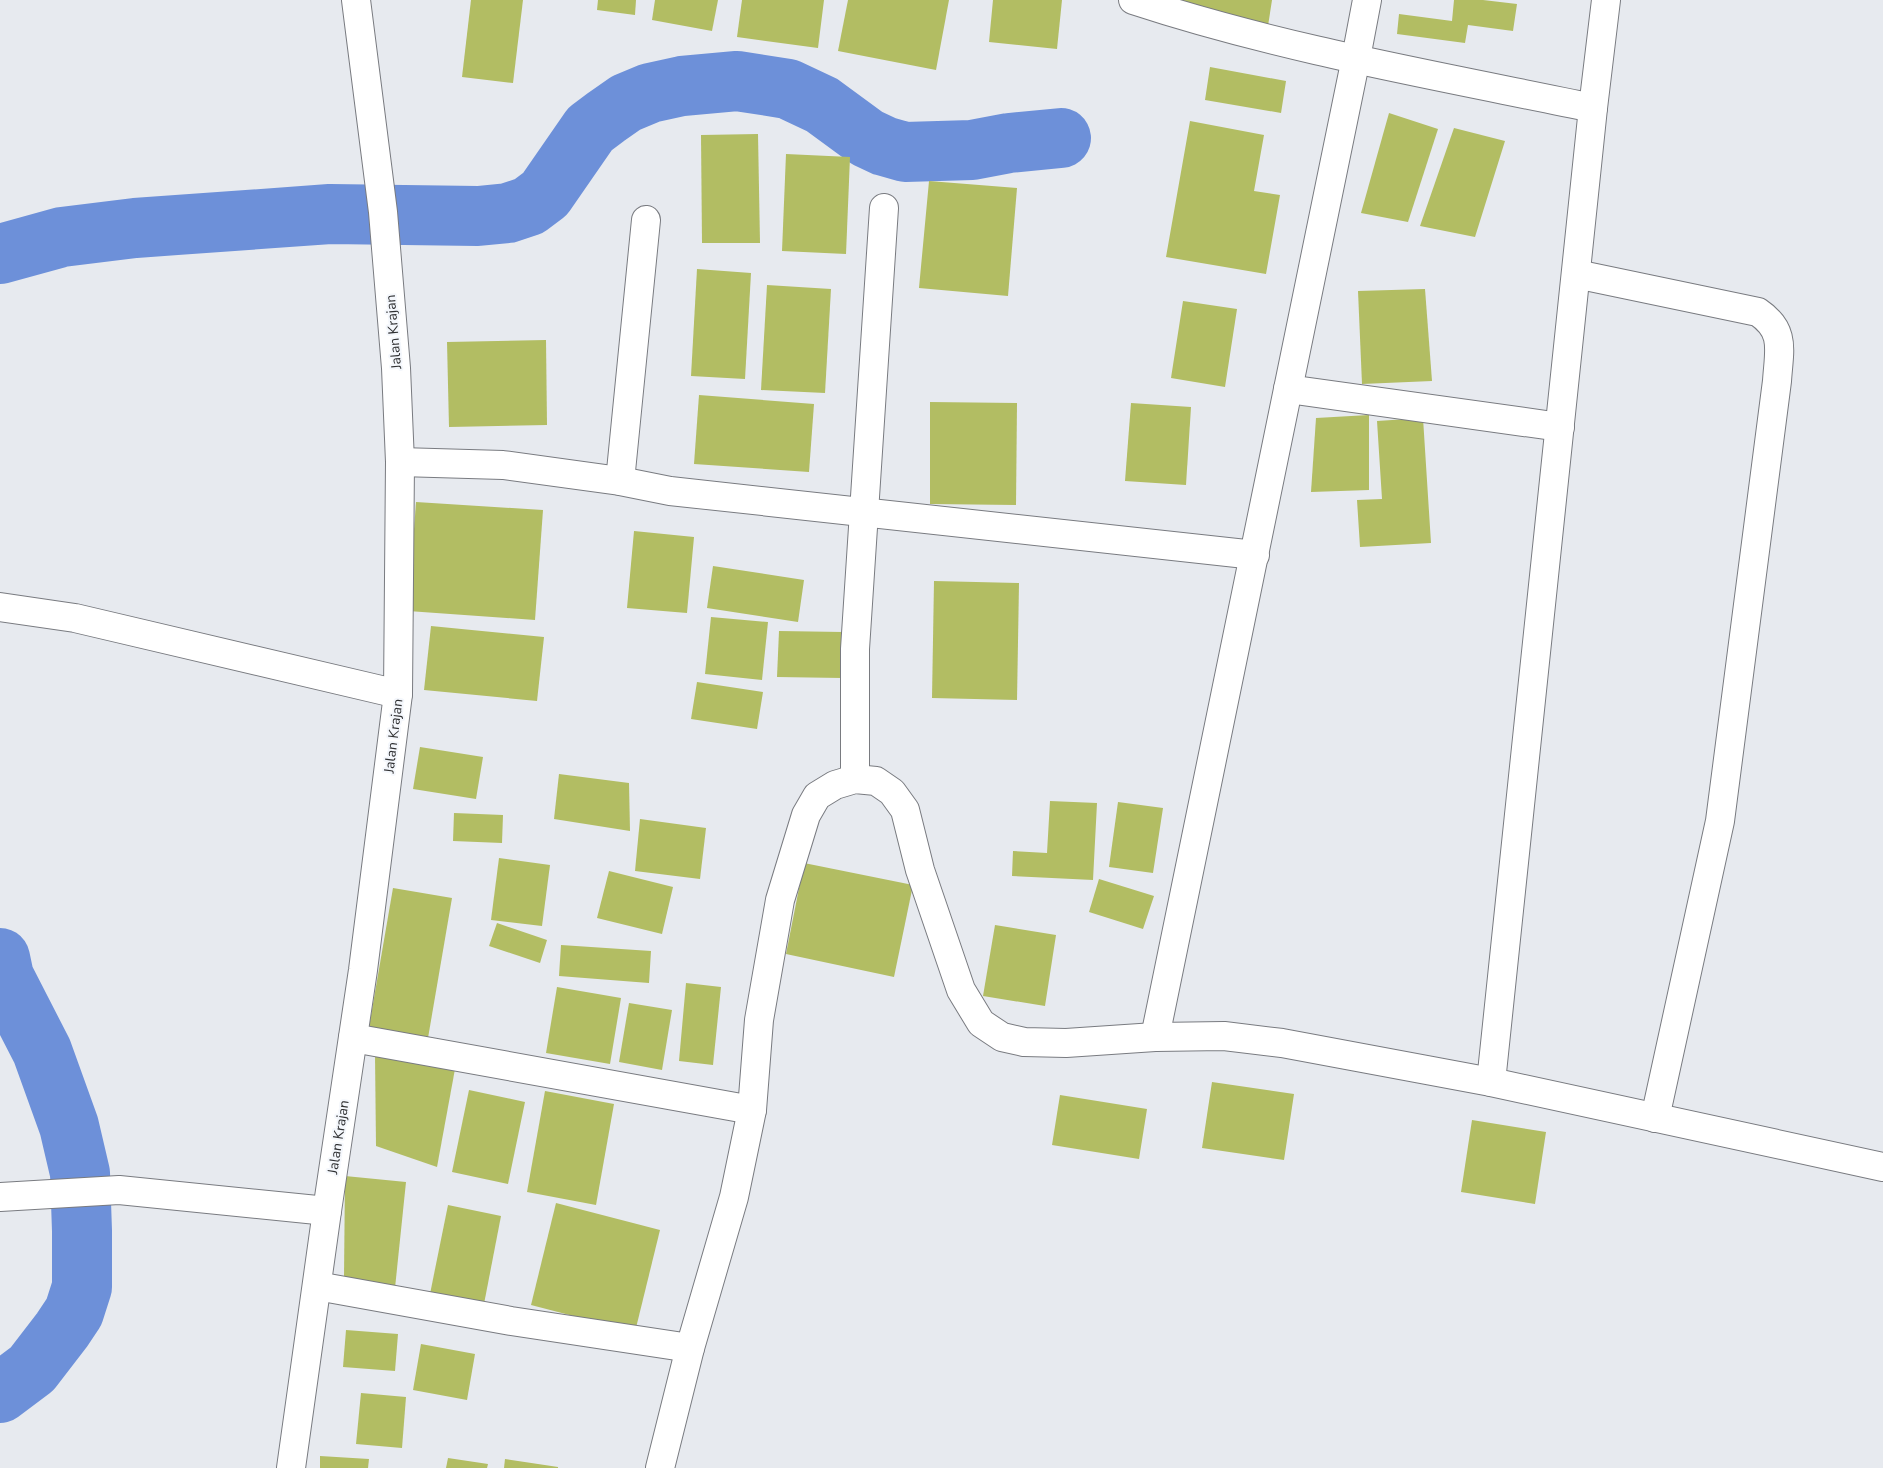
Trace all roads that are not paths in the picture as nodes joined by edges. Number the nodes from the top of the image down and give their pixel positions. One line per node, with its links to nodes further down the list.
1 (356, 0): 12 (street, Jalan Krajan)
2 (1133, 0): 5 (street)
3 (1367, 0): 5 (street)
4 (1606, 0): 6 (street)
5 (1356, 58): 6 (street); 10 (street)
6 (1593, 108): 9 (street)
7 (884, 208): 14 (street)
8 (646, 220): 13 (street)
9 (1576, 274): 11 (street); 23 (street)
10 (1288, 389): 11 (street); 15 (street)
11 (1560, 427): 21 (street)
12 (400, 462): 13 (street); 17 (street, Jalan Krajan)
13 (620, 481): 14 (street)
14 (864, 512): 15 (street); 18 (street)
15 (1255, 555): 19 (street)
16 (0, 607): 17 (street)
17 (398, 694): 20 (street, Jalan Krajan)
18 (855, 779): 19 (street); 22 (street)
19 (1155, 1037): 21 (street)
20 (353, 1038): 22 (street); 26 (street, Jalan Krajan)
21 (1491, 1082): 23 (street)
22 (752, 1110): 28 (street)
23 (1655, 1118): 24 (street)
24 (1883, 1167)
25 (0, 1198): 26 (street)
26 (327, 1211): 27 (street, Jalan Krajan)
27 (317, 1286): 28 (street); 29 (street, Jalan Krajan)
28 (690, 1348): 30 (street)
29 (291, 1468)
30 (660, 1468)

